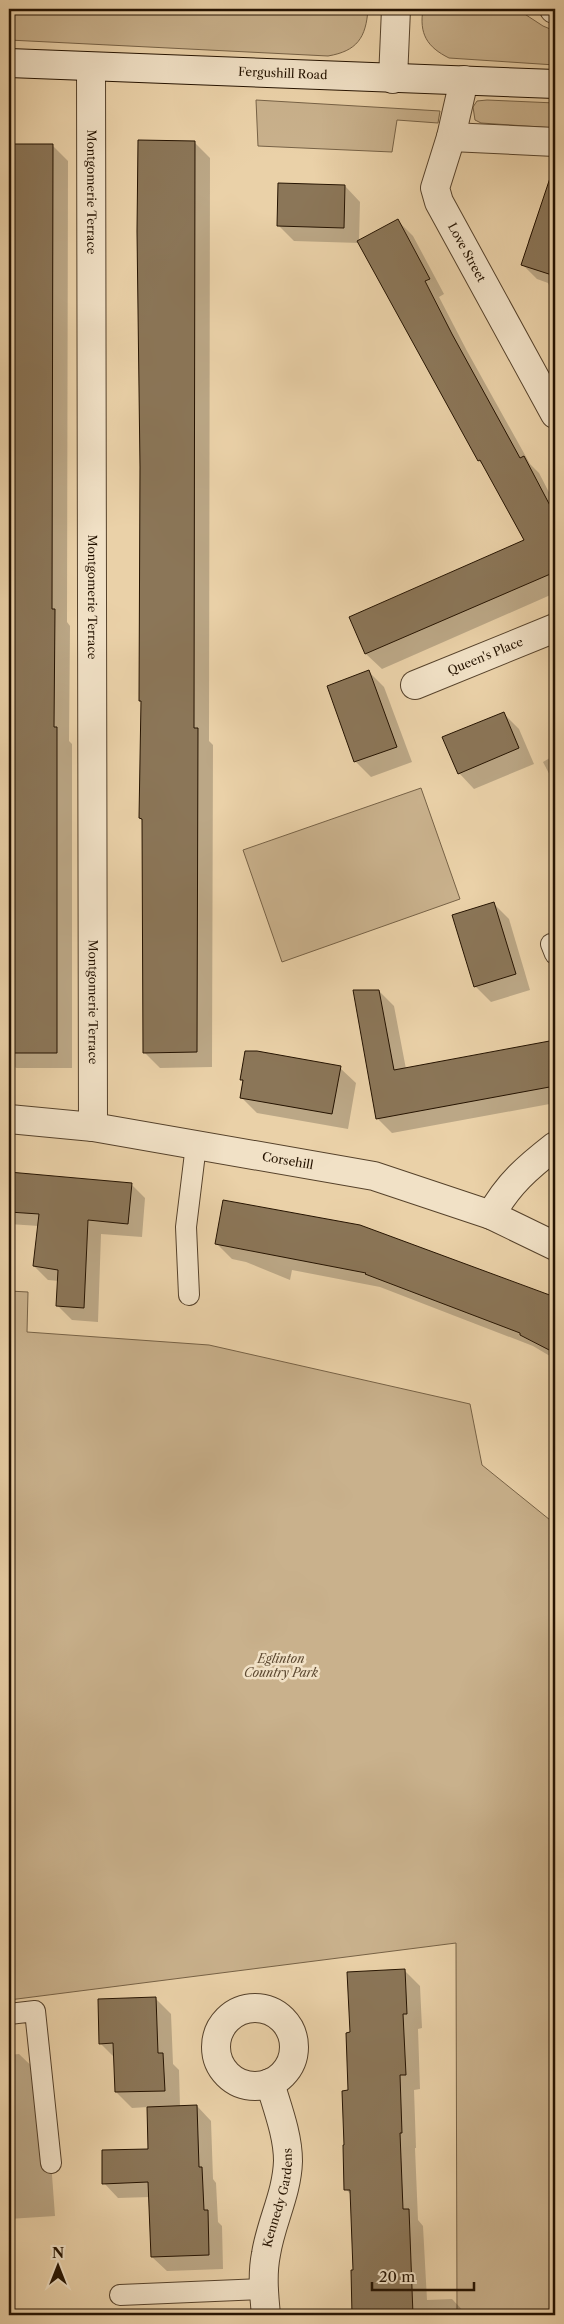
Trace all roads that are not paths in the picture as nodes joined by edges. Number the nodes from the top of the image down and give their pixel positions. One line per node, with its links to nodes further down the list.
1 (396, 9): 4 (street)
2 (9, 63): 3 (street, Fergushill Road)
3 (92, 67): 4 (street, Fergushill Road); 13 (street, Montgomerie Terrace)
4 (393, 79): 5 (street, Fergushill Road)
5 (464, 80): 6 (street, Fergushill Road); 7 (street, Love Street)
6 (555, 84)
7 (451, 137): 8 (street); 9 (street, Love Street)
8 (555, 142)
9 (555, 414)
10 (555, 628): 11 (street, Queen's Place)
11 (415, 685)
12 (9, 1119): 13 (street, Corsehill)
13 (93, 1127): 14 (street, Corsehill)
14 (196, 1144): 16 (street, Corsehill); 18 (lane)
15 (555, 1146): 16 (street)
16 (491, 1215): 17 (street, Corsehill)
17 (555, 1246)
18 (190, 1295)
19 (9, 2014): 21 (lane)
20 (270, 2083): 23 (street, Kennedy Gardens)
21 (51, 2163)
22 (120, 2295): 23 (lane)
23 (264, 2302)

